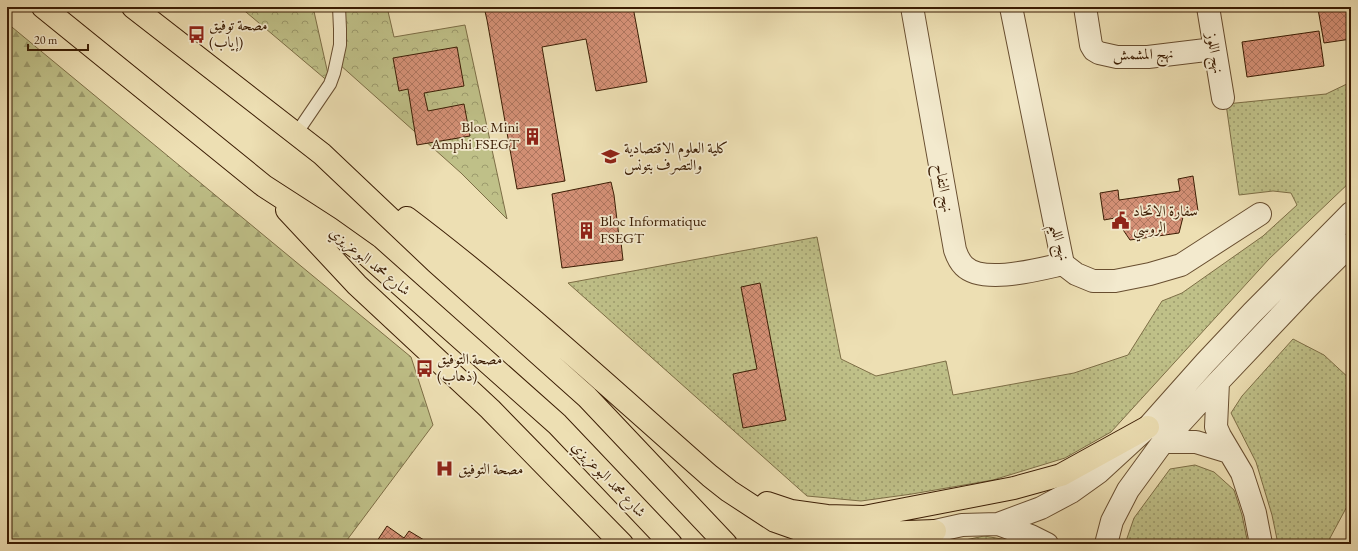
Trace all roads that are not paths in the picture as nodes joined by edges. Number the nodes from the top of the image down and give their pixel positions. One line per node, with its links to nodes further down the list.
1 (43, 7): 12 (highway, شارع محمد البوعزيزي)
2 (133, 7): 10 (highway)
3 (338, 7): 10 (lane)
4 (912, 7): 16 (street, نهج التفاح)
5 (1011, 7): 16 (street, نهج الليم)
6 (1084, 7): 8 (street, نهج المشمش)
7 (1208, 7): 8 (street, نهج اللوز)
8 (1214, 50): 9 (street, نهج اللوز)
9 (1223, 98)
10 (296, 134): 11 (highway)
11 (322, 154): 21 (highway); 26 (highway)
12 (264, 186): 24 (highway); 25 (highway, شارع محمد البوعزيزي)
13 (1351, 213): 18 (street)
14 (1260, 214): 16 (street, نهج الليم)
15 (1351, 244): 17 (street)
16 (1063, 264)
17 (1218, 382): 19 (street); 20 (street)
18 (1148, 427): 21 (highway); 22 (street)
19 (1163, 442): 20 (street); 29 (street)
20 (1229, 452): 30 (street)
21 (729, 491): 23 (highway)
22 (998, 524): 23 (street); 28 (street)
23 (935, 531): 27 (street)
24 (622, 544)
25 (671, 544)
26 (726, 544)
27 (914, 544)
28 (1047, 544)
29 (1106, 544)
30 (1261, 544)

